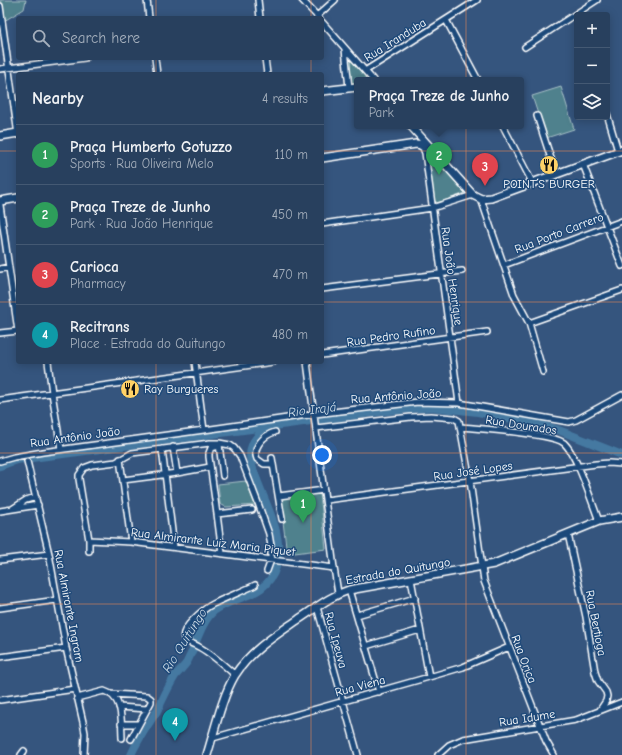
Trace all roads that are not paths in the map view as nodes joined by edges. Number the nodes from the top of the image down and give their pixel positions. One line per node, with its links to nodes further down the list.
1 (147, 0): 9 (street)
2 (258, 0): 10 (street)
3 (302, 0): 11 (street)
4 (335, 0): 12 (street)
5 (477, 0): 14 (street, Rua Iranduba)
6 (597, 0): 8 (street)
7 (0, 6): 21 (street)
8 (580, 12)
9 (149, 16)
10 (260, 16)
11 (317, 16)
12 (319, 16)
13 (574, 16): 16 (street)
14 (446, 20): 23 (street, Rua Iranduba); 27 (street)
15 (324, 25): 17 (street)
16 (525, 47)
17 (345, 49): 23 (street); 29 (street)
18 (70, 60): 21 (street)
19 (155, 60): 24 (street)
20 (265, 60): 25 (street)
21 (9, 68): 22 (street); 32 (street)
22 (0, 69)
23 (365, 71): 26 (street)
24 (157, 72)
25 (268, 72)
26 (370, 77)
27 (476, 77)
28 (354, 87): 29 (main road)
29 (349, 88): 30 (main road)
30 (324, 91)
31 (537, 116): 44 (street)
32 (16, 119)
33 (609, 120): 41 (street)
34 (414, 129): 38 (main road)
35 (504, 129): 45 (street)
36 (16, 134): 37 (main road)
37 (0, 136)
38 (420, 136): 39 (main road); 40 (main road)
39 (416, 144): 40 (main road); 42 (main road)
40 (428, 149): 46 (main road); 51 (street, Rua João Henrique)
41 (620, 151): 43 (main road)
42 (324, 158)
43 (583, 164): 44 (main road); 54 (street)
44 (556, 174): 45 (main road)
45 (532, 182): 48 (main road)
46 (473, 196): 48 (main road); 51 (street)
47 (16, 198): 49 (main road)
48 (480, 199): 55 (street)
49 (0, 201)
50 (0, 205): 57 (street)
51 (432, 208): 53 (street); 60 (street, Rua João Henrique)
52 (622, 221): 54 (street, Rua Porto Carrero)
53 (324, 224)
54 (606, 226): 55 (street, Rua Porto Carrero); 56 (street)
55 (504, 265): 64 (street)
56 (622, 266)
57 (9, 267): 58 (street); 63 (street)
58 (0, 269)
59 (462, 271): 60 (street)
60 (442, 274): 61 (street); 68 (street, Rua João Henrique)
61 (324, 289)
62 (622, 290): 64 (street)
63 (16, 317)
64 (529, 323): 75 (street)
65 (16, 331): 67 (street)
66 (486, 332): 68 (street, Rua Pedro Rufino)
67 (0, 333)
68 (451, 337): 69 (street, Rua Pedro Rufino); 79 (street, Rua João Henrique)
69 (324, 355)
70 (48, 364): 76 (street)
71 (195, 364): 74 (street)
72 (258, 364): 74 (street)
73 (307, 364): 80 (street)
74 (196, 372): 76 (street); 83 (street)
75 (543, 372)
76 (52, 393): 78 (street); 87 (street)
77 (622, 395): 79 (street, Rua Antônio João)
78 (0, 400)
79 (459, 403): 80 (street, Rua Antônio João)
80 (315, 415): 81 (street); 83 (street, Rua Antônio João)
81 (316, 426): 82 (street, Rua Antônio João); 100 (street)
82 (461, 427): 93 (street, Rua Dourados); 99 (street)
83 (204, 430): 87 (street, Rua Antônio João)
84 (275, 432): 101 (street)
85 (219, 444): 86 (street); 94 (street); 97 (street); 120 (street)
86 (173, 447): 88 (street); 95 (street)
87 (61, 449): 90 (street, Rua Antônio João)
88 (162, 449): 89 (street); 96 (street)
89 (120, 459): 98 (street); 113 (street)
90 (0, 461)
91 (27, 461): 102 (street, Rua Almirante Ingram)
92 (622, 464): 93 (street, Rua José Lopes)
93 (578, 466): 99 (street, Rua José Lopes); 111 (street, Rua Dourados)
94 (210, 467): 95 (street); 108 (street)
95 (177, 473): 96 (street)
96 (166, 475): 98 (street); 115 (street)
97 (222, 476)
98 (123, 480): 114 (street)
99 (470, 481): 103 (street, Rua José Lopes); 122 (street)
100 (324, 490): 101 (street); 103 (street)
101 (279, 496): 110 (street)
102 (36, 497): 104 (street, Rua Almirante Ingram); 105 (street)
103 (326, 500): 121 (street)
104 (38, 505): 105 (street); 118 (street, Rua Almirante Ingram)
105 (11, 510): 107 (street)
106 (252, 510): 108 (street)
107 (0, 511)
108 (217, 514): 117 (street)
109 (622, 517): 111 (main road, Estrada do Quitungo)
110 (282, 519)
111 (599, 521): 112 (main road, Estrada do Quitungo)
112 (568, 534): 122 (main road, Estrada do Quitungo); 149 (street, Rua Bertioga)
113 (89, 540): 114 (street, Rua Almirante Luiz Maria Piquet); 116 (street)
114 (131, 542): 115 (street, Rua Almirante Luiz Maria Piquet)
115 (174, 547): 117 (street, Rua Almirante Luiz Maria Piquet)
116 (89, 551)
117 (222, 553): 120 (street, Rua Almirante Luiz Maria Piquet)
118 (49, 554): 119 (street); 129 (street, Rua Almirante Ingram)
119 (0, 560)
120 (273, 560): 121 (street, Rua Almirante Luiz Maria Piquet); 123 (street)
121 (334, 568): 127 (street)
122 (481, 568): 124 (main road, Estrada do Quitungo); 135 (street, Rua Orica)
123 (267, 571)
124 (411, 579): 126 (main road, Estrada do Quitungo); 128 (street)
125 (255, 585): 138 (street)
126 (349, 590): 127 (main road, Estrada do Quitungo); 132 (street)
127 (338, 593): 130 (main road, Estrada do Quitungo)
128 (415, 598): 132 (street); 133 (street)
129 (58, 600): 131 (street); 136 (street, Rua Almirante Ingram)
130 (317, 607): 138 (main road, Estrada do Quitungo); 145 (street, Rua Ipeuva)
131 (0, 608)
132 (357, 615): 134 (street)
133 (420, 630): 134 (street); 139 (street)
134 (366, 646): 141 (street)
135 (509, 646): 139 (street, Rua Viena); 152 (street, Rua Orica)
136 (66, 648): 137 (street); 140 (street, Rua Almirante Ingram)
137 (0, 656)
138 (235, 675): 154 (main road, Estrada do Quitungo)
139 (429, 677): 141 (street, Rua Viena)
140 (75, 689): 143 (street, Rua Almirante Ingram); 144 (street)
141 (379, 692): 145 (street, Rua Viena)
142 (110, 694): 143 (street); 147 (street); 148 (street)
143 (77, 698): 156 (street, Rua Almirante Ingram)
144 (0, 700)
145 (343, 701): 154 (street, Rua Viena); 158 (street, Rua Ipeuva)
146 (622, 702): 149 (street, Rua Idume)
147 (119, 707): 148 (street); 150 (street)
148 (147, 709): 151 (street)
149 (600, 711): 152 (street, Rua Idume)
150 (121, 724): 151 (street); 153 (street)
151 (139, 724): 155 (street)
152 (540, 726): 159 (street, Rua Idume); 160 (street, Rua Orica)
153 (122, 738)
154 (213, 738): 157 (main road, Estrada do Quitungo)
155 (131, 739)
156 (84, 755)
157 (207, 755)
158 (358, 755)
159 (438, 755)
160 (554, 755)

